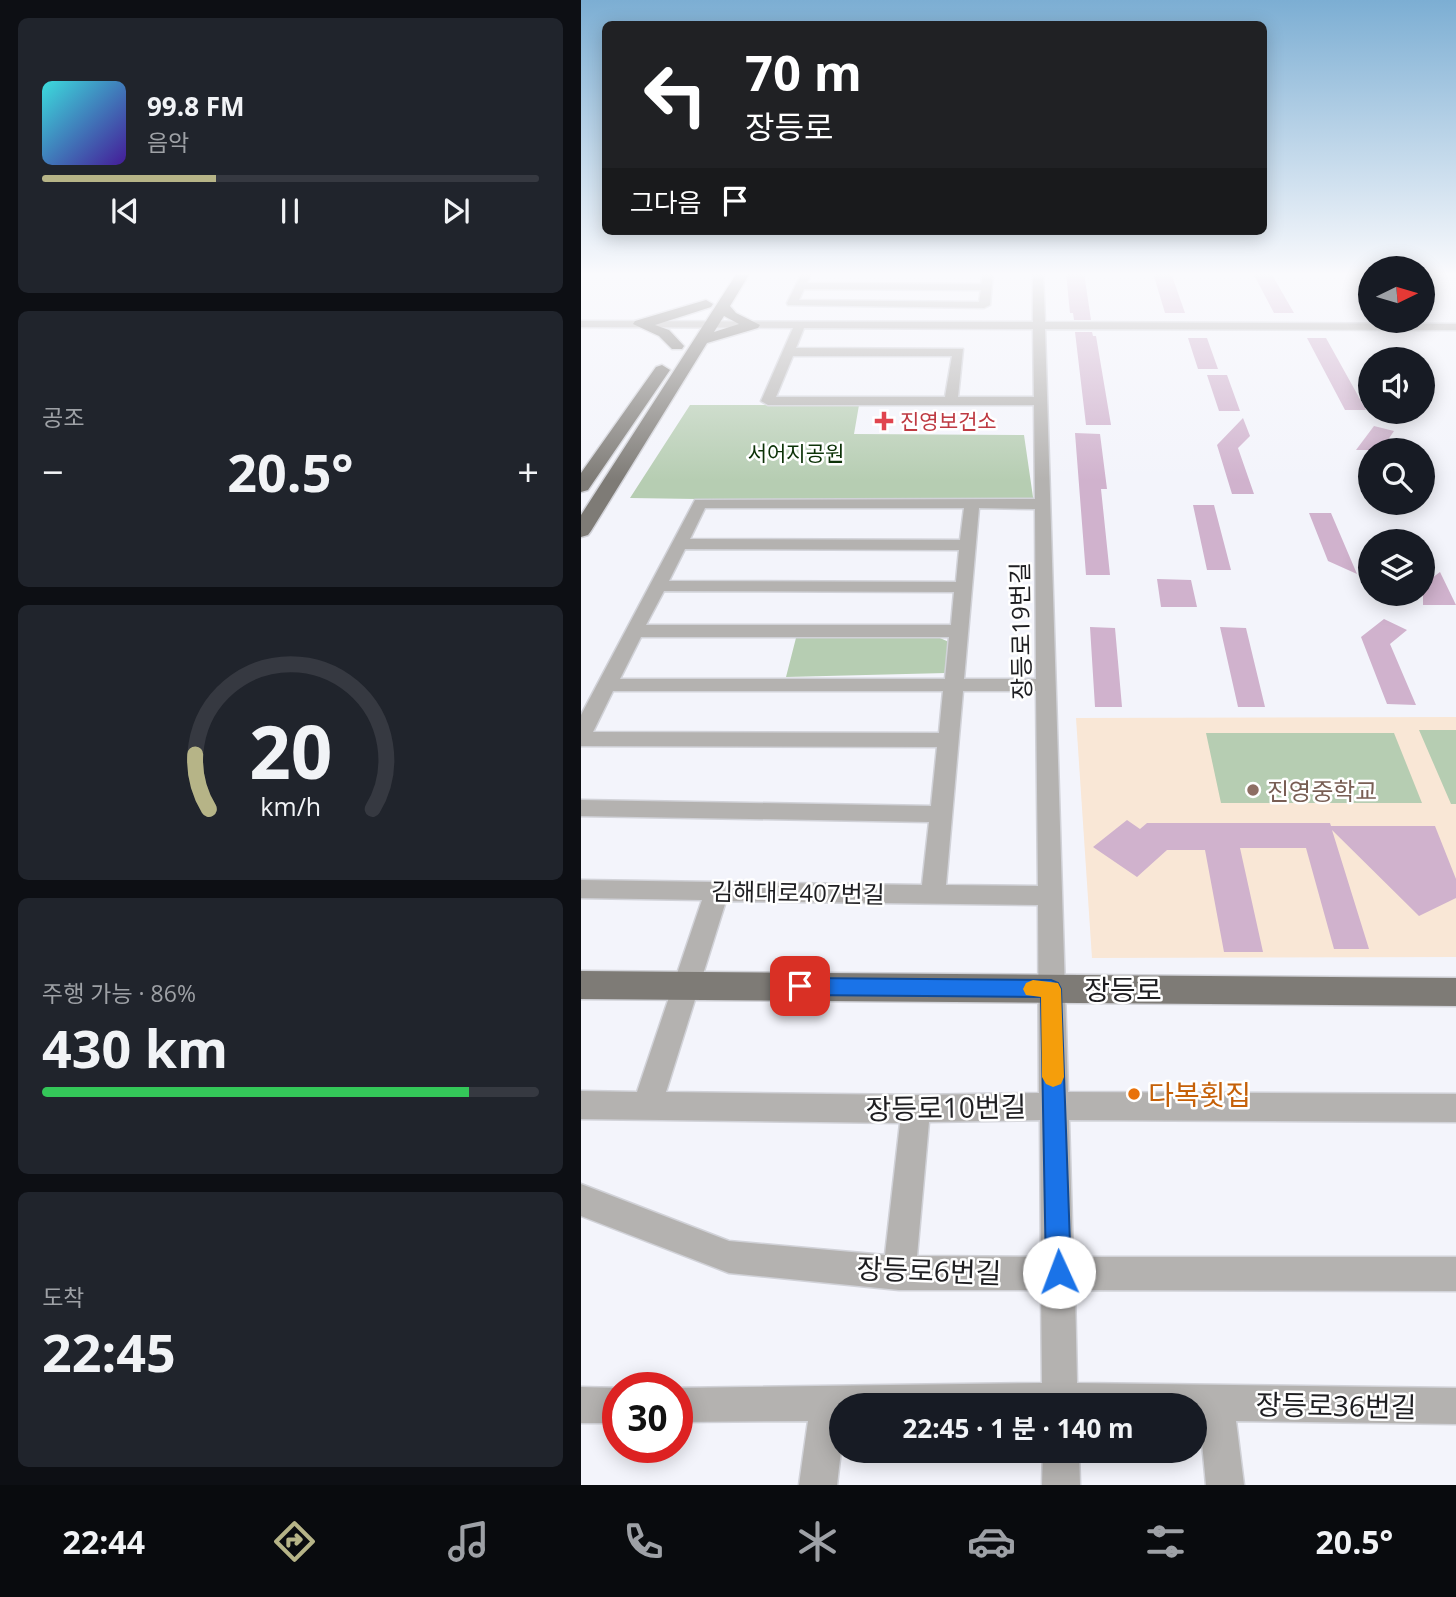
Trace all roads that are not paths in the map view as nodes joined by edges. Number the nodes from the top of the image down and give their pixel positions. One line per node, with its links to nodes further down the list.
1 (673, 342): 6 (main road)
2 (679, 342): 6 (main road)
3 (701, 342): 13 (main road)
4 (792, 342): 7 (street)
5 (1039, 342): 9 (street, 장등로19번길)
6 (677, 346): 10 (main road)
7 (788, 352): 8 (street); 8 (street)
8 (951, 401): 9 (street)
9 (1040, 401): 12 (street, 장등로19번길)
10 (581, 486)
11 (972, 504): 12 (street); 14 (street); 15 (street)
12 (1042, 504): 22 (street, 장등로19번길)
13 (581, 531)
14 (679, 544): 15 (street); 16 (street)
15 (968, 545): 17 (street)
16 (657, 586): 17 (street); 18 (street)
17 (963, 587): 19 (street)
18 (635, 631): 19 (street); 20 (street)
19 (959, 631): 21 (street)
20 (607, 685): 21 (street); 23 (street)
21 (954, 685): 22 (street); 24 (street)
22 (1045, 685): 30 (street, 장등로19번길)
23 (581, 737): 24 (street)
24 (949, 740): 26 (street)
25 (581, 808): 26 (street)
26 (941, 814): 29 (street)
27 (581, 889): 28 (street, 김해대로407번길)
28 (717, 891): 29 (street, 김해대로407번길); 32 (street)
29 (933, 894): 30 (street, 김해대로407번길)
30 (1049, 895): 33 (street, 장등로19번길)
31 (581, 985): 32 (main road, 장등로)
32 (688, 985): 33 (main road, 장등로); 36 (street)
33 (1051, 989): 34 (main road, 장등로); 37 (street, 장등로19번길)
34 (1456, 992)
35 (581, 1105): 36 (street, 장등로10번길)
36 (647, 1105): 39 (street, 장등로10번길)
37 (1054, 1105): 38 (street, 장등로10번길); 39 (street, 장등로10번길); 42 (street, 장등로19번길)
38 (1456, 1108)
39 (916, 1109): 41 (street)
40 (581, 1200): 41 (street, 장등로6번길)
41 (899, 1272): 42 (street, 장등로6번길)
42 (1059, 1272): 43 (street, 장등로6번길); 44 (street, 장등로19번길)
43 (1456, 1274)
44 (1060, 1393)
45 (828, 1403): 48 (street, 장등로36번길); 53 (street)
46 (1207, 1403): 47 (street, 장등로36번길)
47 (1216, 1403): 51 (street, 장등로36번길); 55 (street)
48 (693, 1404)
49 (581, 1405): 50 (street)
50 (602, 1405)
51 (1456, 1406)
52 (1061, 1463): 54 (street)
53 (818, 1485)
54 (1061, 1485)
55 (1225, 1485)

